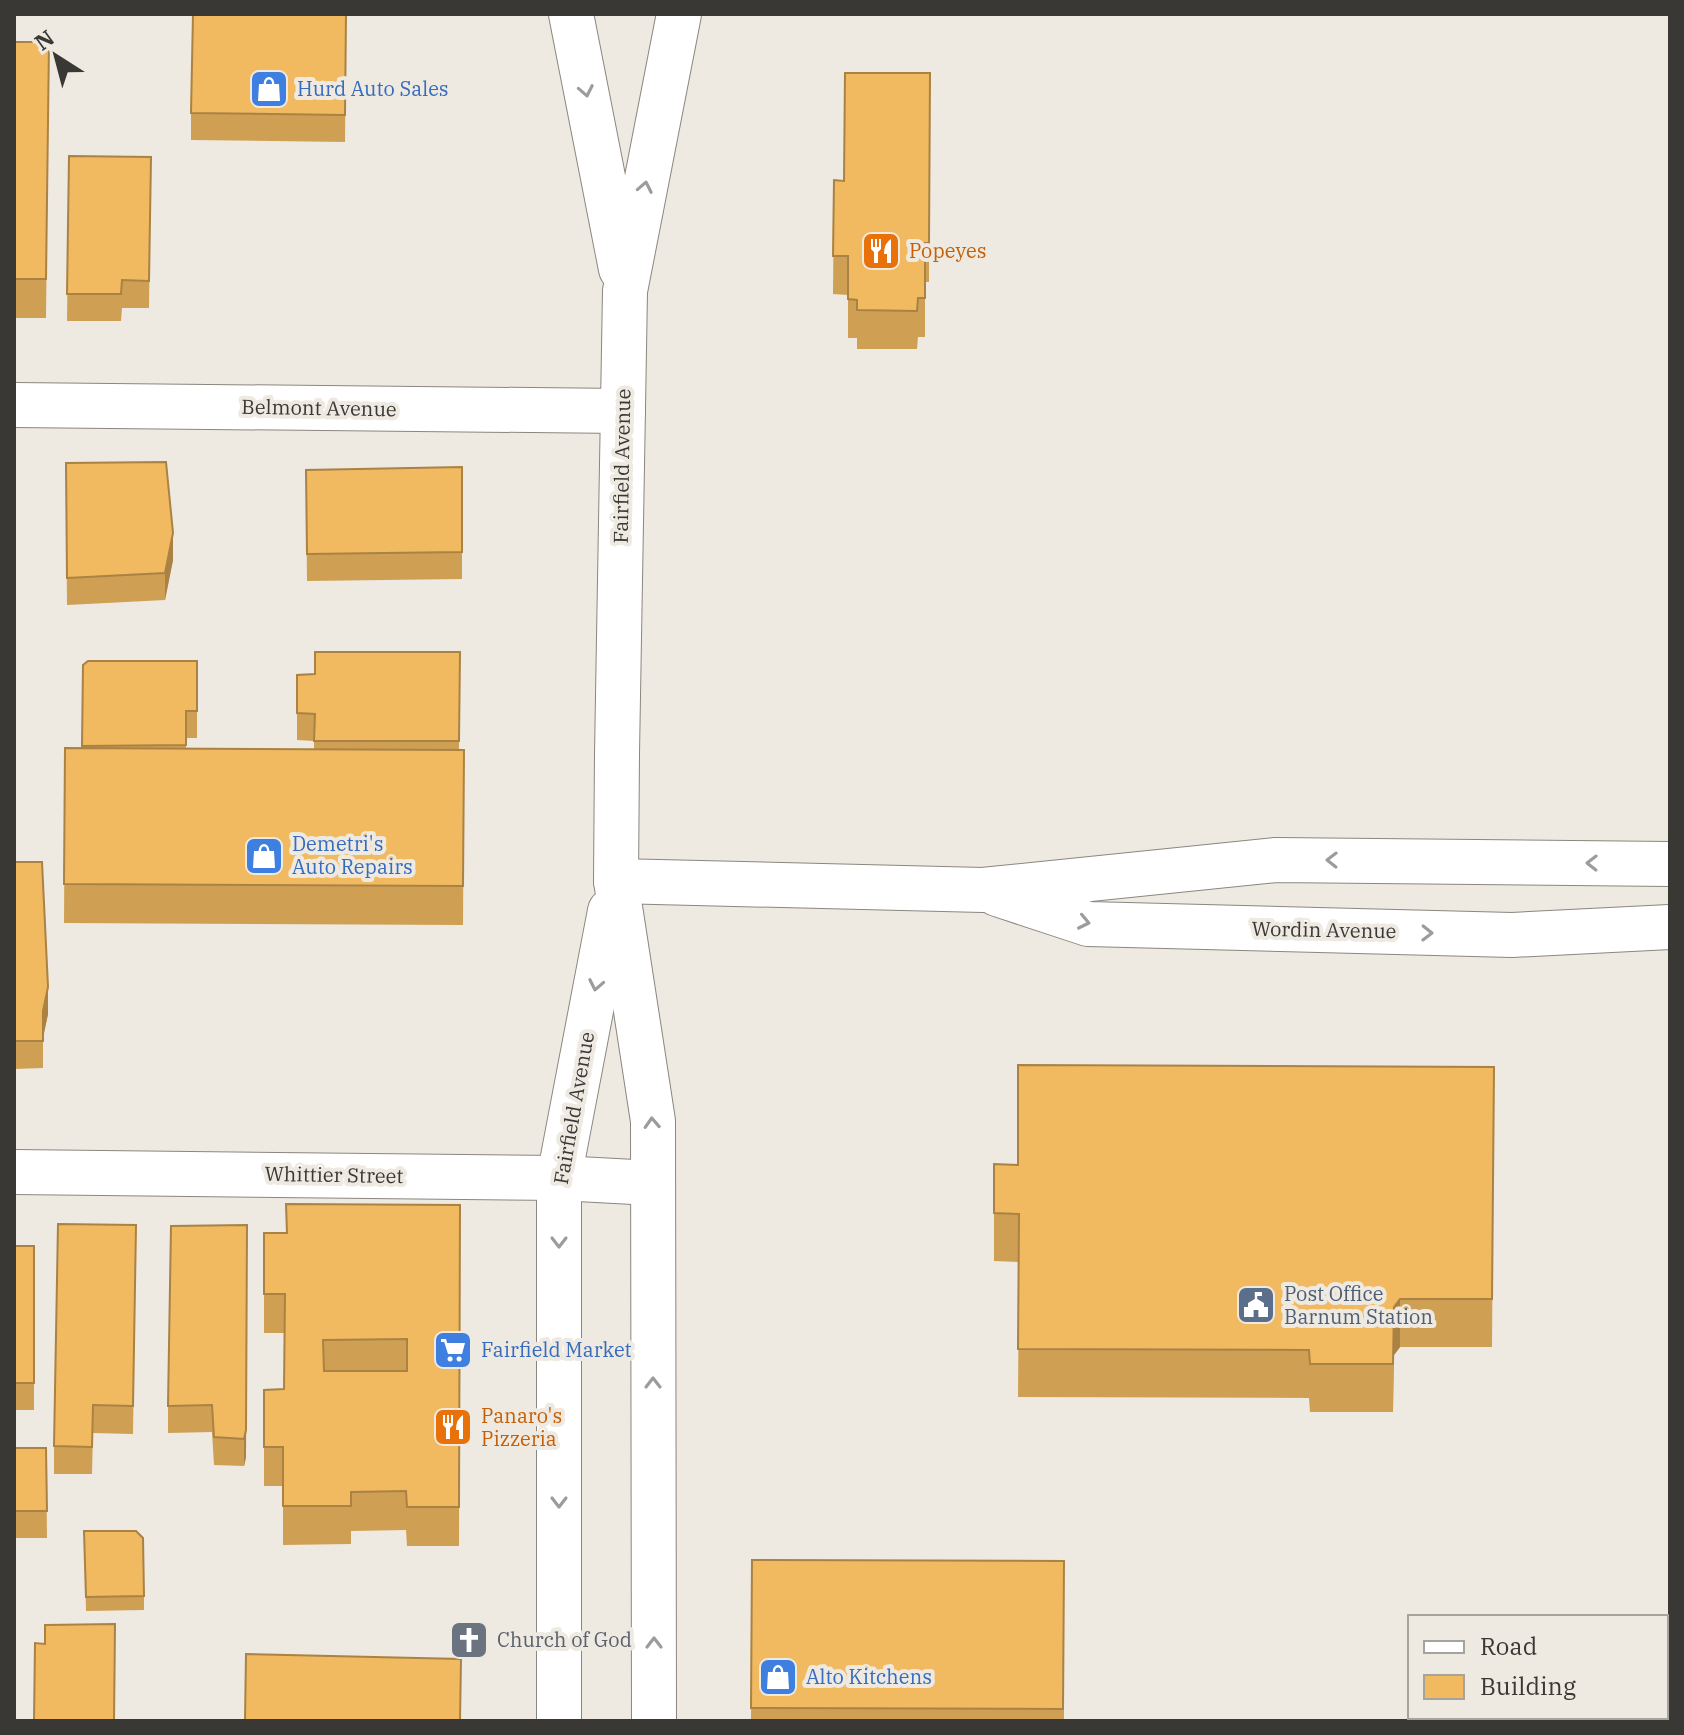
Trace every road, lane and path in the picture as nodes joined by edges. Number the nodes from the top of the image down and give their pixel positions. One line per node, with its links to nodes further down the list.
1 (571, 14): 3 (street, Fairfield Avenue, one-way to 3)
2 (679, 14): 3 (street, Fairfield Avenue, one-way to 2)
3 (625, 291): 5 (street, Fairfield Avenue)
4 (14, 405): 5 (street, Belmont Avenue)
5 (623, 411): 7 (street, Fairfield Avenue)
6 (1670, 864): 8 (street, Wordin Avenue, one-way to 8)
7 (616, 881): 8 (street, Wordin Avenue); 11 (street, Fairfield Avenue, one-way to 11); 12 (street, Fairfield Avenue, one-way to 7)
8 (983, 890): 9 (street, Wordin Avenue, one-way to 9)
9 (1670, 927)
10 (14, 1172): 11 (street, Whittier Street)
11 (559, 1178): 12 (street, Whittier Street); 13 (street, Fairfield Avenue, one-way to 13)
12 (653, 1183): 14 (street, Fairfield Avenue, one-way to 12)
13 (559, 1721)
14 (654, 1721)

